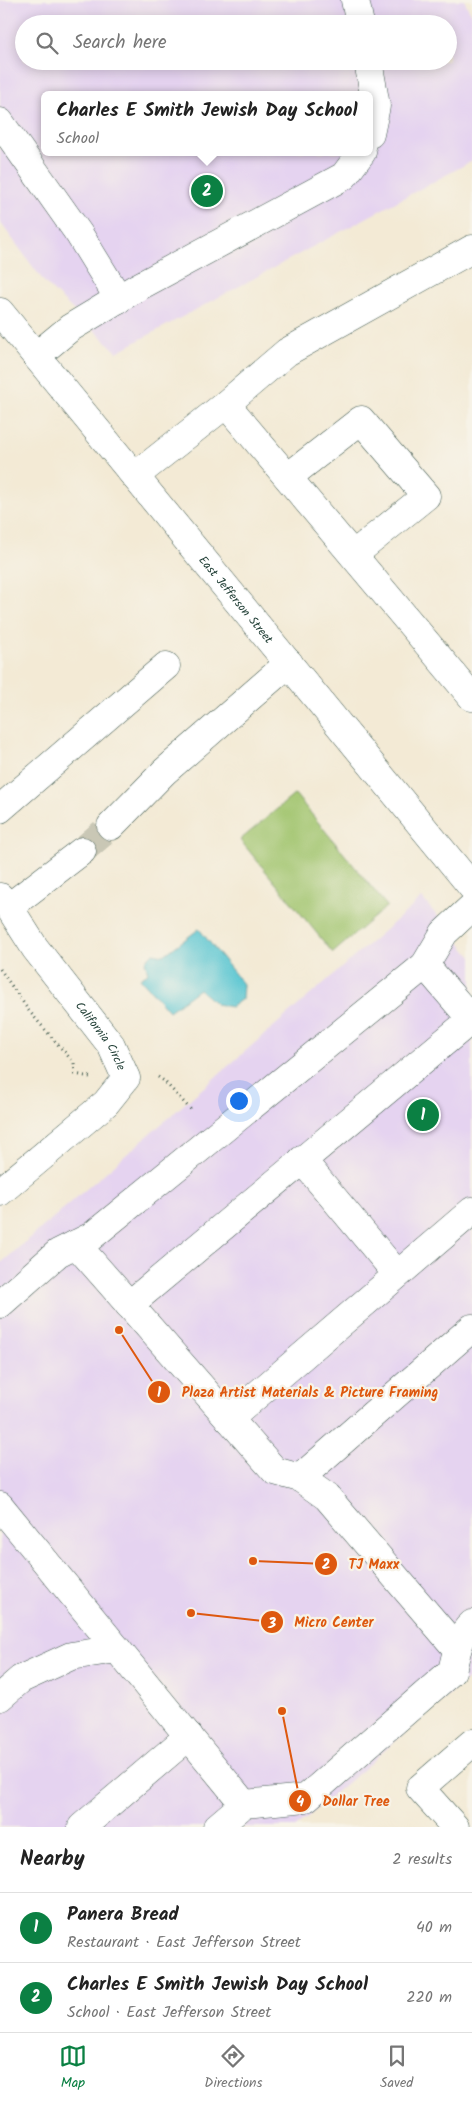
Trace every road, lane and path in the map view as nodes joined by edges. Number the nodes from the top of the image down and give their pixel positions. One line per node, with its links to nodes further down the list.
1 (355, 0): 2 (street)
2 (358, 15)
3 (370, 70): 4 (street)
4 (373, 120)
5 (0, 122): 8 (street)
6 (359, 156): 8 (street)
7 (472, 249): 11 (street)
8 (119, 299): 10 (street)
9 (0, 312): 10 (street, East Jefferson Street)
10 (36, 356): 12 (street, East Jefferson Street)
11 (226, 404): 12 (street); 13 (street)
12 (135, 476): 15 (street, East Jefferson Street)
13 (288, 478): 14 (street); 14 (street)
14 (353, 555): 17 (street)
15 (289, 663): 19 (street); 21 (street, East Jefferson Street)
16 (166, 666): 18 (street)
17 (472, 697)
18 (0, 808)
19 (111, 826)
20 (82, 851): 22 (street, California Circle)
21 (472, 887)
22 (4, 902): 31 (street, California Circle)
23 (472, 907): 24 (street)
24 (425, 965): 26 (street); 33 (street)
25 (0, 969): 28 (path)
26 (472, 1020): 30 (street)
27 (158, 1077): 29 (path)
28 (93, 1078)
29 (194, 1112)
30 (302, 1160): 34 (street); 36 (street)
31 (0, 1192)
32 (472, 1211): 34 (street)
33 (76, 1244): 35 (street); 36 (street)
34 (397, 1274): 38 (street)
35 (0, 1304)
36 (129, 1305): 38 (street)
37 (472, 1328): 39 (street)
38 (229, 1419): 39 (street)
39 (300, 1478): 43 (street)
40 (0, 1506): 42 (street)
41 (472, 1624): 43 (street)
42 (117, 1649): 44 (street); 45 (street)
43 (457, 1649): 47 (street)
44 (0, 1697)
45 (188, 1736): 47 (street); 48 (street)
46 (472, 1744): 50 (street)
47 (244, 1804): 49 (street)
48 (82, 1827)
49 (216, 1827)
50 (455, 1827)

